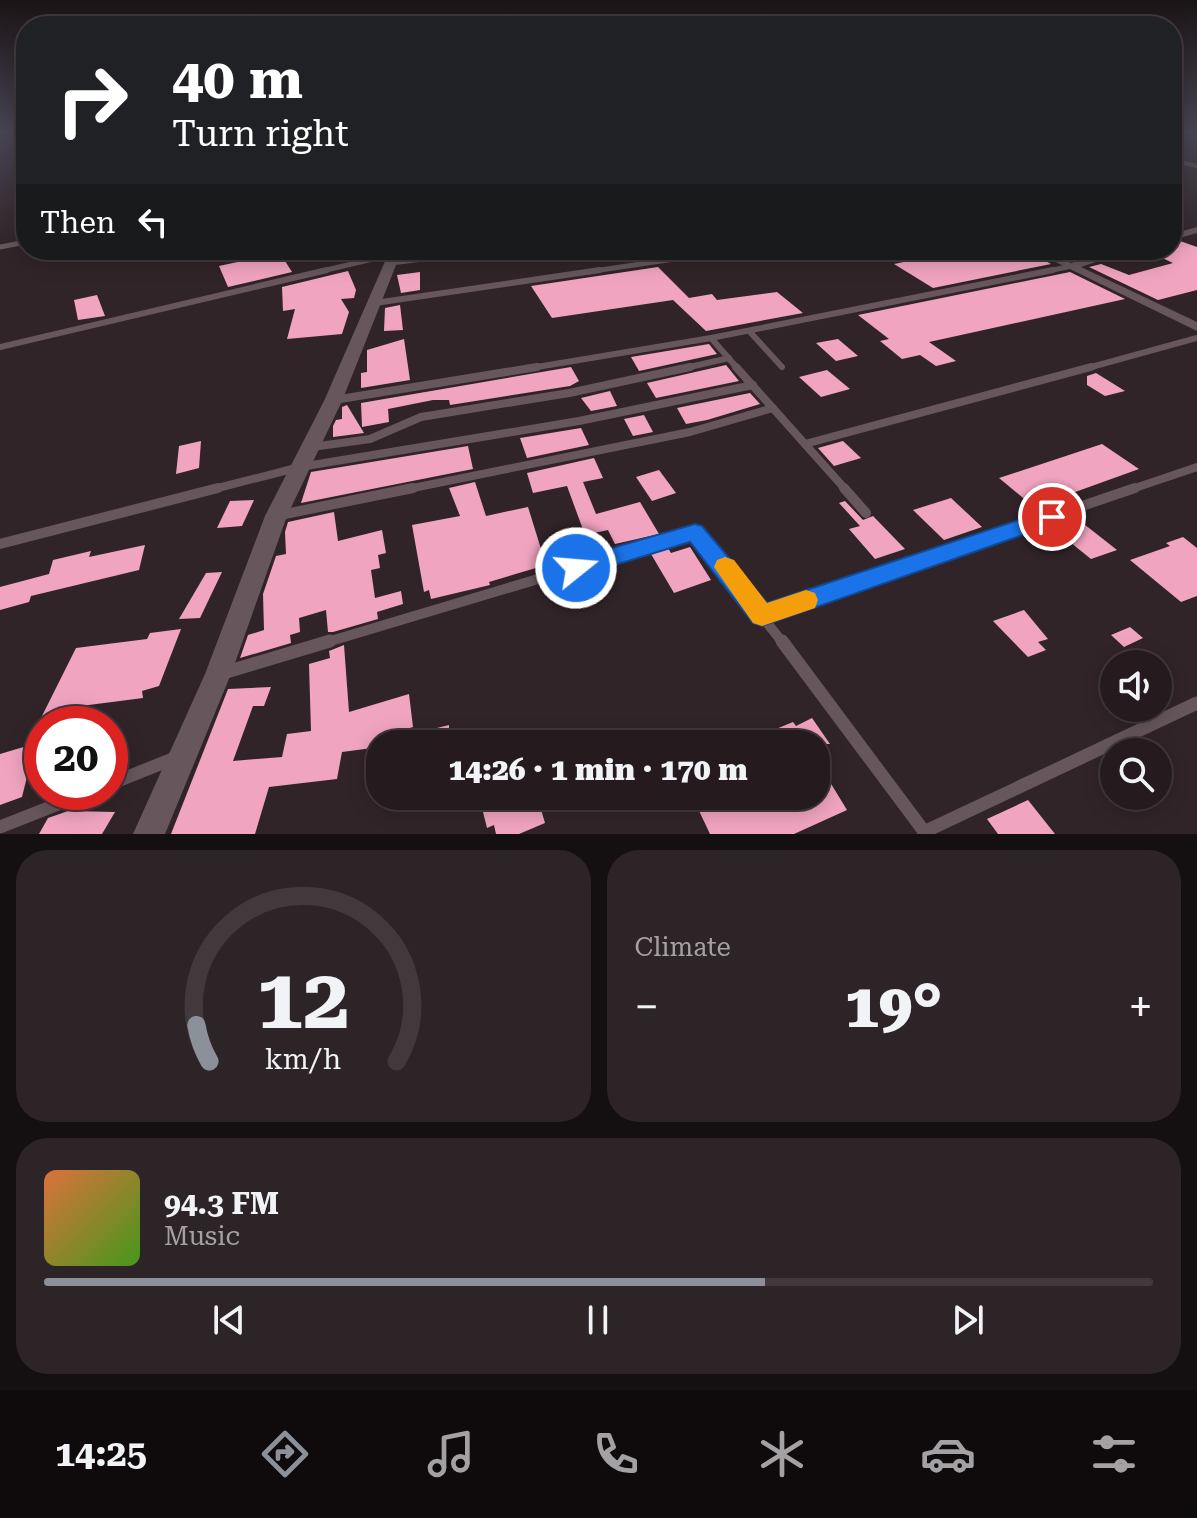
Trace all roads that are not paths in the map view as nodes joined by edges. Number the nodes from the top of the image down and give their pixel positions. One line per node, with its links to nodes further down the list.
1 (376, 260): 12 (lane)
2 (391, 260): 7 (street)
3 (667, 260): 7 (lane)
4 (1058, 260): 6 (street)
5 (1093, 260): 6 (street)
6 (1072, 266): 8 (street); 9 (lane)
7 (375, 303): 16 (street)
8 (1194, 324)
9 (750, 332): 10 (lane); 14 (lane)
10 (711, 338): 13 (lane); 16 (lane)
11 (1197, 338): 18 (lane)
12 (0, 347)
13 (729, 358): 15 (lane); 19 (lane)
14 (782, 367)
15 (753, 385): 17 (lane); 19 (lane)
16 (333, 401): 19 (street)
17 (773, 408): 18 (lane); 22 (lane)
18 (805, 444): 21 (lane)
19 (306, 457): 22 (street); 23 (lane)
20 (1197, 467): 24 (lane)
21 (866, 513)
22 (276, 516): 25 (street)
23 (0, 544)
24 (762, 615): 25 (lane); 31 (lane)
25 (218, 674): 27 (street)
26 (1197, 703): 31 (lane)
27 (183, 755): 28 (lane); 32 (street)
28 (128, 777)
29 (43, 810): 30 (lane)
30 (0, 827)
31 (925, 833)
32 (149, 834)

